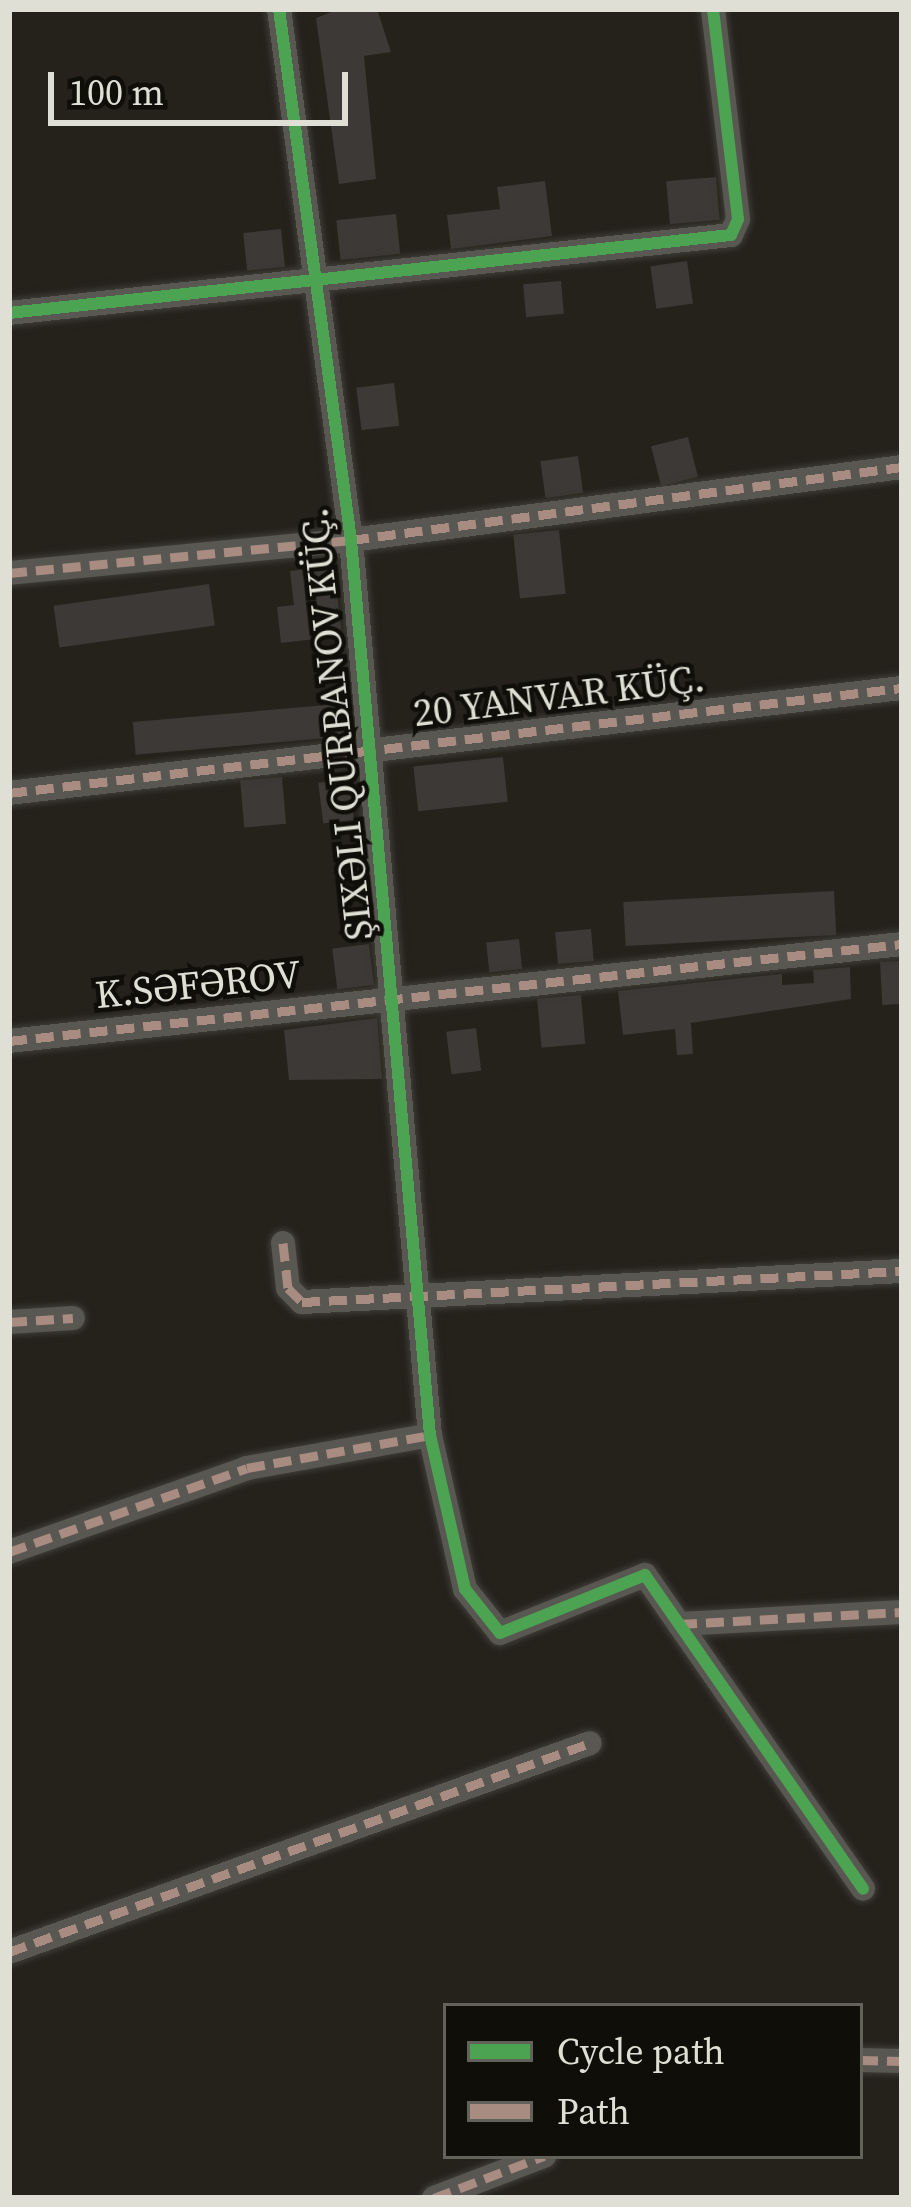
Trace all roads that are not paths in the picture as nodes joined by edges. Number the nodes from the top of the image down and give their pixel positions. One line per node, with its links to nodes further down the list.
1 (279, 9): 3 (street)
2 (713, 9): 3 (street)
3 (318, 278): 4 (street); 6 (street)
4 (9, 313)
5 (902, 466): 6 (street)
6 (351, 540): 7 (street); 9 (street)
7 (9, 573)
8 (902, 688): 9 (street, 20 YANVAR KÜÇ.)
9 (367, 757): 10 (street, 20 YANVAR KÜÇ.); 12 (street)
10 (9, 793)
11 (902, 944): 12 (street, K.SƏFƏROV)
12 (394, 1001): 13 (street, K.SƏFƏROV); 16 (street)
13 (9, 1041)
14 (283, 1243): 16 (street)
15 (902, 1271): 16 (street)
16 (420, 1294): 19 (street)
17 (73, 1318): 18 (street)
18 (9, 1322)
19 (430, 1435): 20 (street); 22 (street)
20 (9, 1552)
21 (902, 1612): 22 (street)
22 (680, 1624): 24 (street)
23 (590, 1743): 25 (street)
24 (863, 1889)
25 (9, 1952)
26 (863, 2060): 27 (street)
27 (902, 2061)
28 (536, 2159): 29 (street)
29 (434, 2198)

